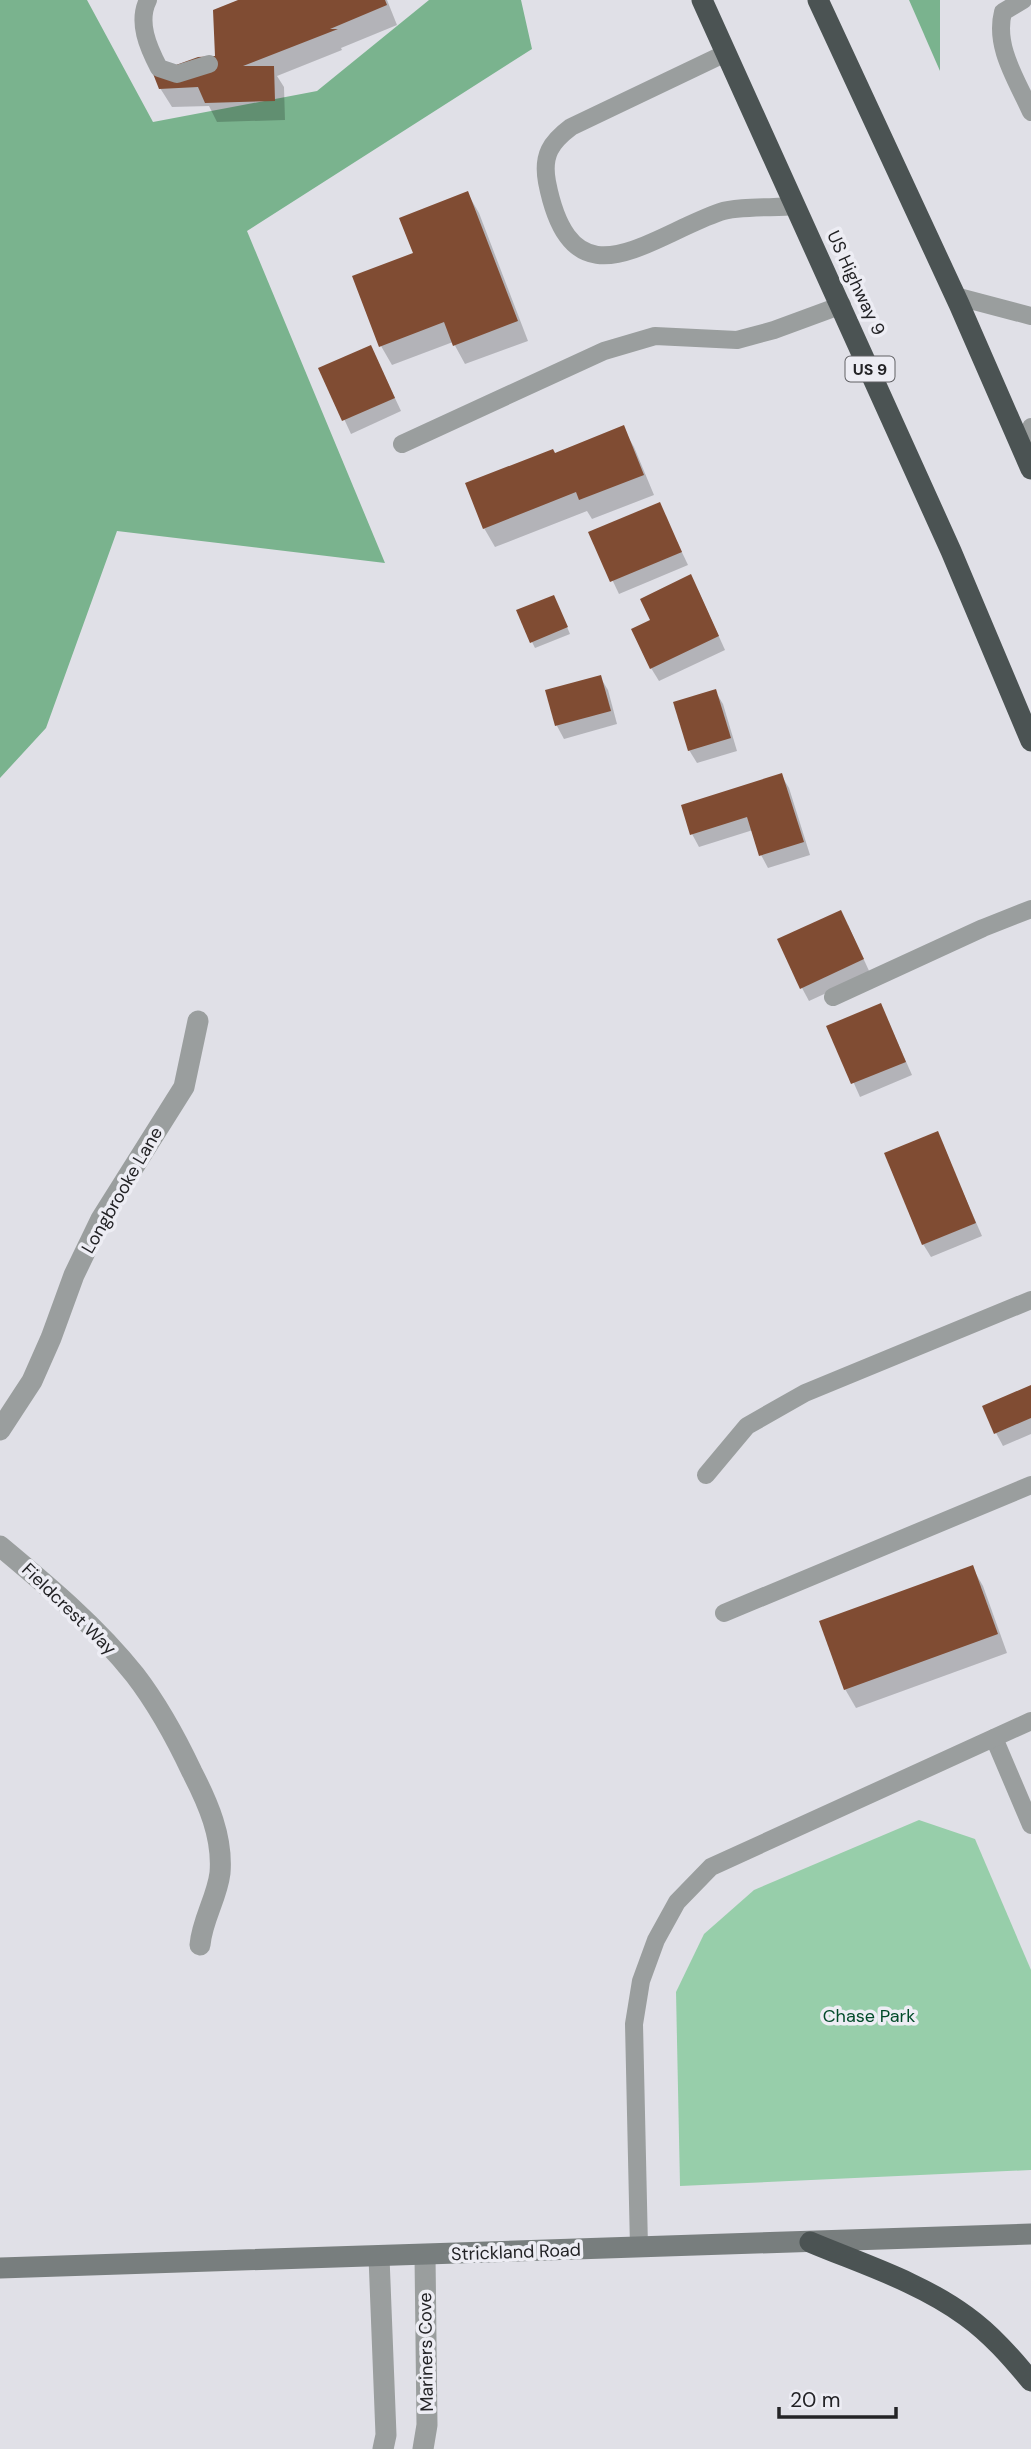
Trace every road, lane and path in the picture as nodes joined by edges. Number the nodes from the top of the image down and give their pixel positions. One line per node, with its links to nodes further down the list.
1 (148, 0): 6 (lane)
2 (702, 0): 5 (highway, US Highway 9 / US 9)
3 (818, 0): 9 (highway)
4 (1023, 0): 7 (lane)
5 (726, 53): 8 (highway, US Highway 9 / US 9); 8 (lane)
6 (209, 64)
7 (1031, 112)
8 (795, 206): 10 (highway, US Highway 9 / US 9)
9 (955, 296): 11 (lane); 14 (highway)
10 (842, 305): 13 (lane); 15 (highway, US Highway 9 / US 9)
11 (1031, 316)
12 (1031, 427): 14 (lane)
13 (402, 444)
14 (1027, 460)
15 (1031, 741)
16 (1031, 909): 17 (lane)
17 (833, 997)
18 (198, 1021): 20 (street, Longbrooke Lane)
19 (1031, 1300): 21 (lane)
20 (0, 1430)
21 (705, 1475)
22 (1031, 1485): 24 (lane)
23 (0, 1546): 28 (street, Fieldcrest Way)
24 (724, 1613)
25 (1031, 1721): 26 (lane)
26 (994, 1738): 27 (lane); 31 (lane)
27 (1031, 1825)
28 (200, 1945)
29 (1031, 2234): 30 (street, Strickland Road)
30 (810, 2242): 31 (street, Strickland Road); 35 (highway)
31 (639, 2247): 32 (street, Strickland Road)
32 (425, 2255): 33 (street, Strickland Road); 37 (street, Mariners Cove)
33 (379, 2257): 34 (street, Strickland Road); 36 (street)
34 (0, 2268)
35 (1031, 2381)
36 (383, 2449)
37 (423, 2449)

